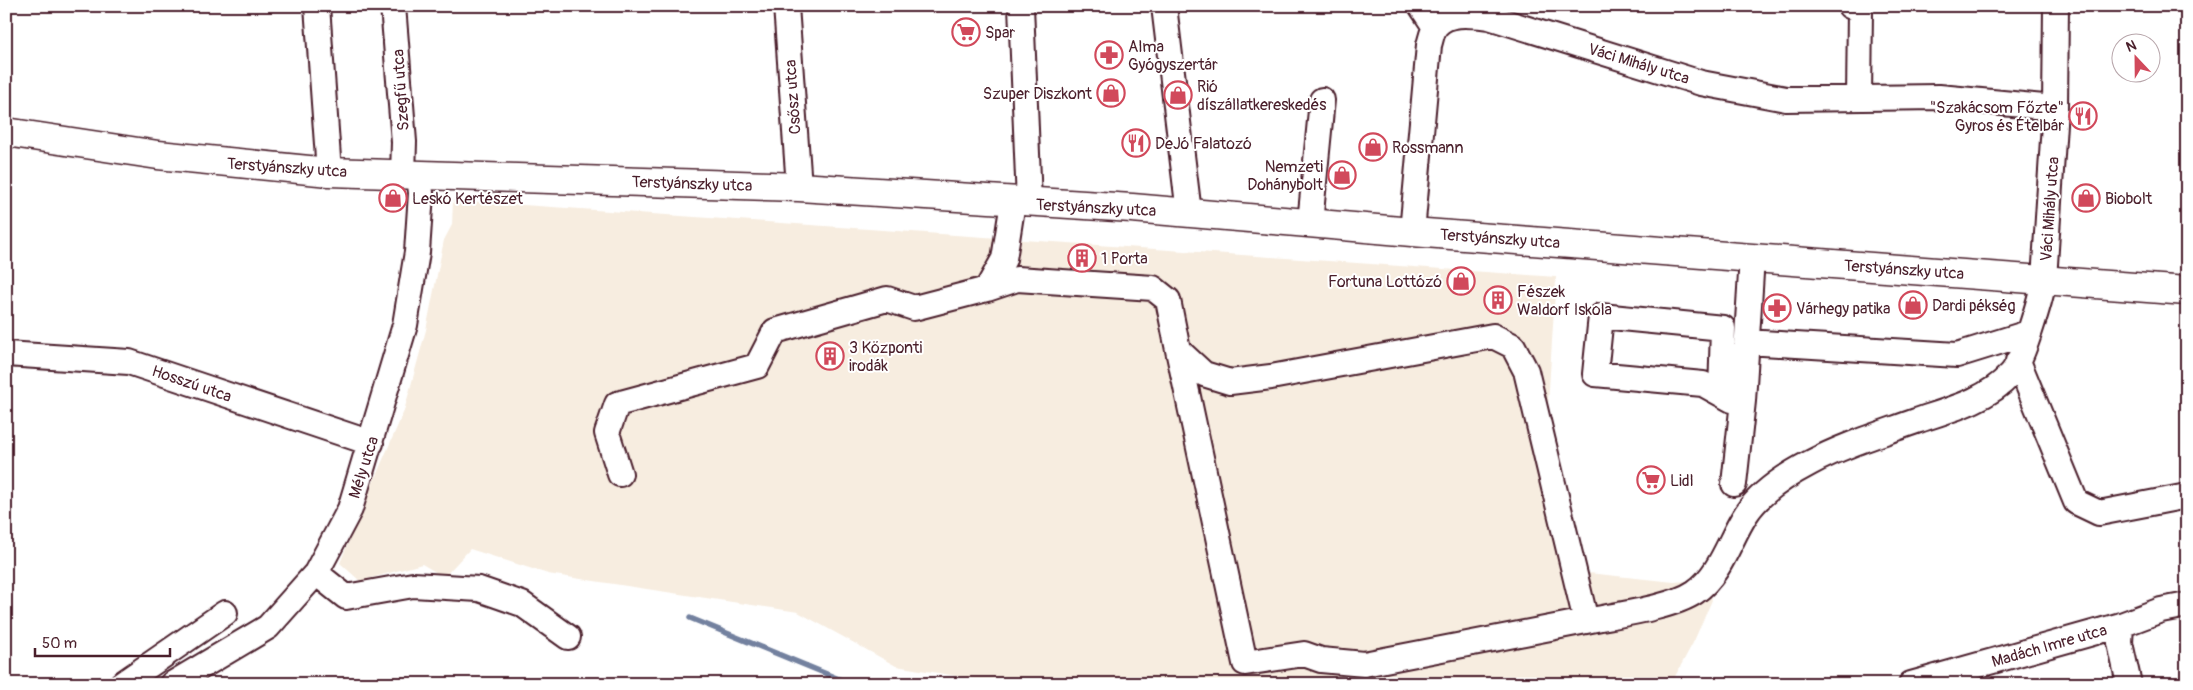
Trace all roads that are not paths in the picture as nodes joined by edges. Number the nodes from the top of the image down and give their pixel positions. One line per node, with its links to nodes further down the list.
1 (317, 6): 14 (street)
2 (393, 6): 15 (street, Szegfű utca)
3 (786, 6): 16 (street, Csősz utca)
4 (1021, 6): 17 (street)
5 (1164, 6): 18 (street)
6 (1421, 6): 9 (street)
7 (1850, 6): 10 (street)
8 (2056, 6): 12 (street, Váci Mihály utca)
9 (1435, 27): 10 (street, Váci Mihály utca); 20 (street)
10 (1859, 98): 12 (street, Váci Mihály utca)
11 (1322, 100): 19 (street)
12 (2055, 108): 22 (street, Váci Mihály utca)
13 (6, 132): 14 (main road, Terstyánszky utca)
14 (329, 172): 15 (main road, Terstyánszky utca)
15 (411, 174): 16 (main road, Terstyánszky utca); 31 (street, Mély utca)
16 (799, 187): 17 (main road, Terstyánszky utca)
17 (1021, 202): 18 (main road, Terstyánszky utca); 23 (street)
18 (1189, 213): 19 (main road, Terstyánszky utca)
19 (1310, 223): 20 (main road, Terstyánszky utca)
20 (1412, 232): 21 (main road, Terstyánszky utca)
21 (1752, 257): 22 (main road, Terstyánszky utca); 26 (street)
22 (2044, 280): 24 (main road, Terstyánszky utca); 25 (street, Váci Mihály utca)
23 (987, 289): 27 (street); 32 (street)
24 (2187, 291)
25 (2028, 333): 26 (street); 29 (street, Váci Mihály utca)
26 (1747, 342): 30 (street)
27 (1178, 350): 38 (street); 38 (street, Váci Mihály utca)
28 (6, 354): 31 (street, Hosszú utca)
29 (2018, 361): 34 (street); 38 (street, Váci Mihály utca)
30 (1732, 397): 30 (street); 33 (street)
31 (371, 443): 35 (street, Mély utca)
32 (620, 474)
33 (1734, 484)
34 (2187, 496)
35 (316, 573): 40 (street); 42 (street, Mély utca)
36 (2187, 605): 39 (street, Madách Imre utca)
37 (225, 613): 41 (street)
38 (1586, 621)
39 (2121, 625): 43 (street, Madách Imre utca); 44 (street)
40 (568, 638)
41 (122, 684)
42 (172, 684)
43 (1911, 684)
44 (2129, 684)

